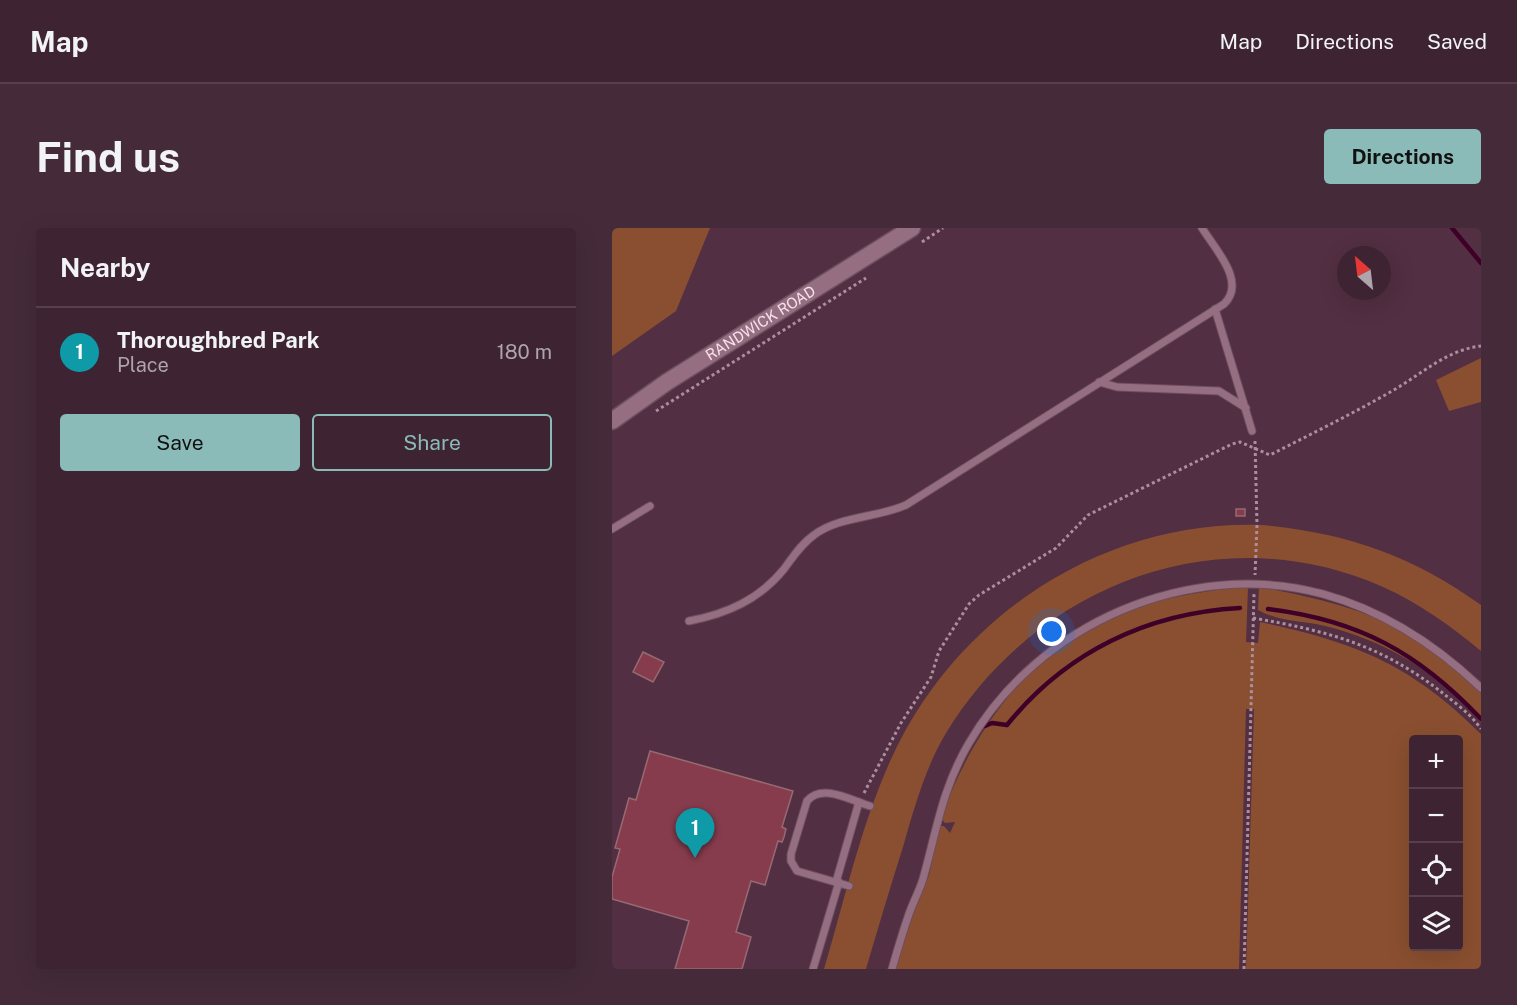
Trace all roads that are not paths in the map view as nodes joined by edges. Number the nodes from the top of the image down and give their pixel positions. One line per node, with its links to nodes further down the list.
1 (912, 228): 6 (street, RANDWICK ROAD)
2 (1202, 228): 3 (lane)
3 (1215, 309): 4 (lane); 5 (lane)
4 (1099, 382): 5 (lane); 10 (lane)
5 (1246, 408): 7 (lane)
6 (612, 422)
7 (1252, 431)
8 (650, 507): 9 (lane)
9 (612, 529)
10 (688, 621)
11 (1481, 688): 17 (lane)
12 (859, 802): 13 (lane); 14 (lane); 14 (lane)
13 (870, 806)
14 (837, 882): 15 (lane); 16 (lane)
15 (849, 886)
16 (813, 969)
17 (892, 969)

